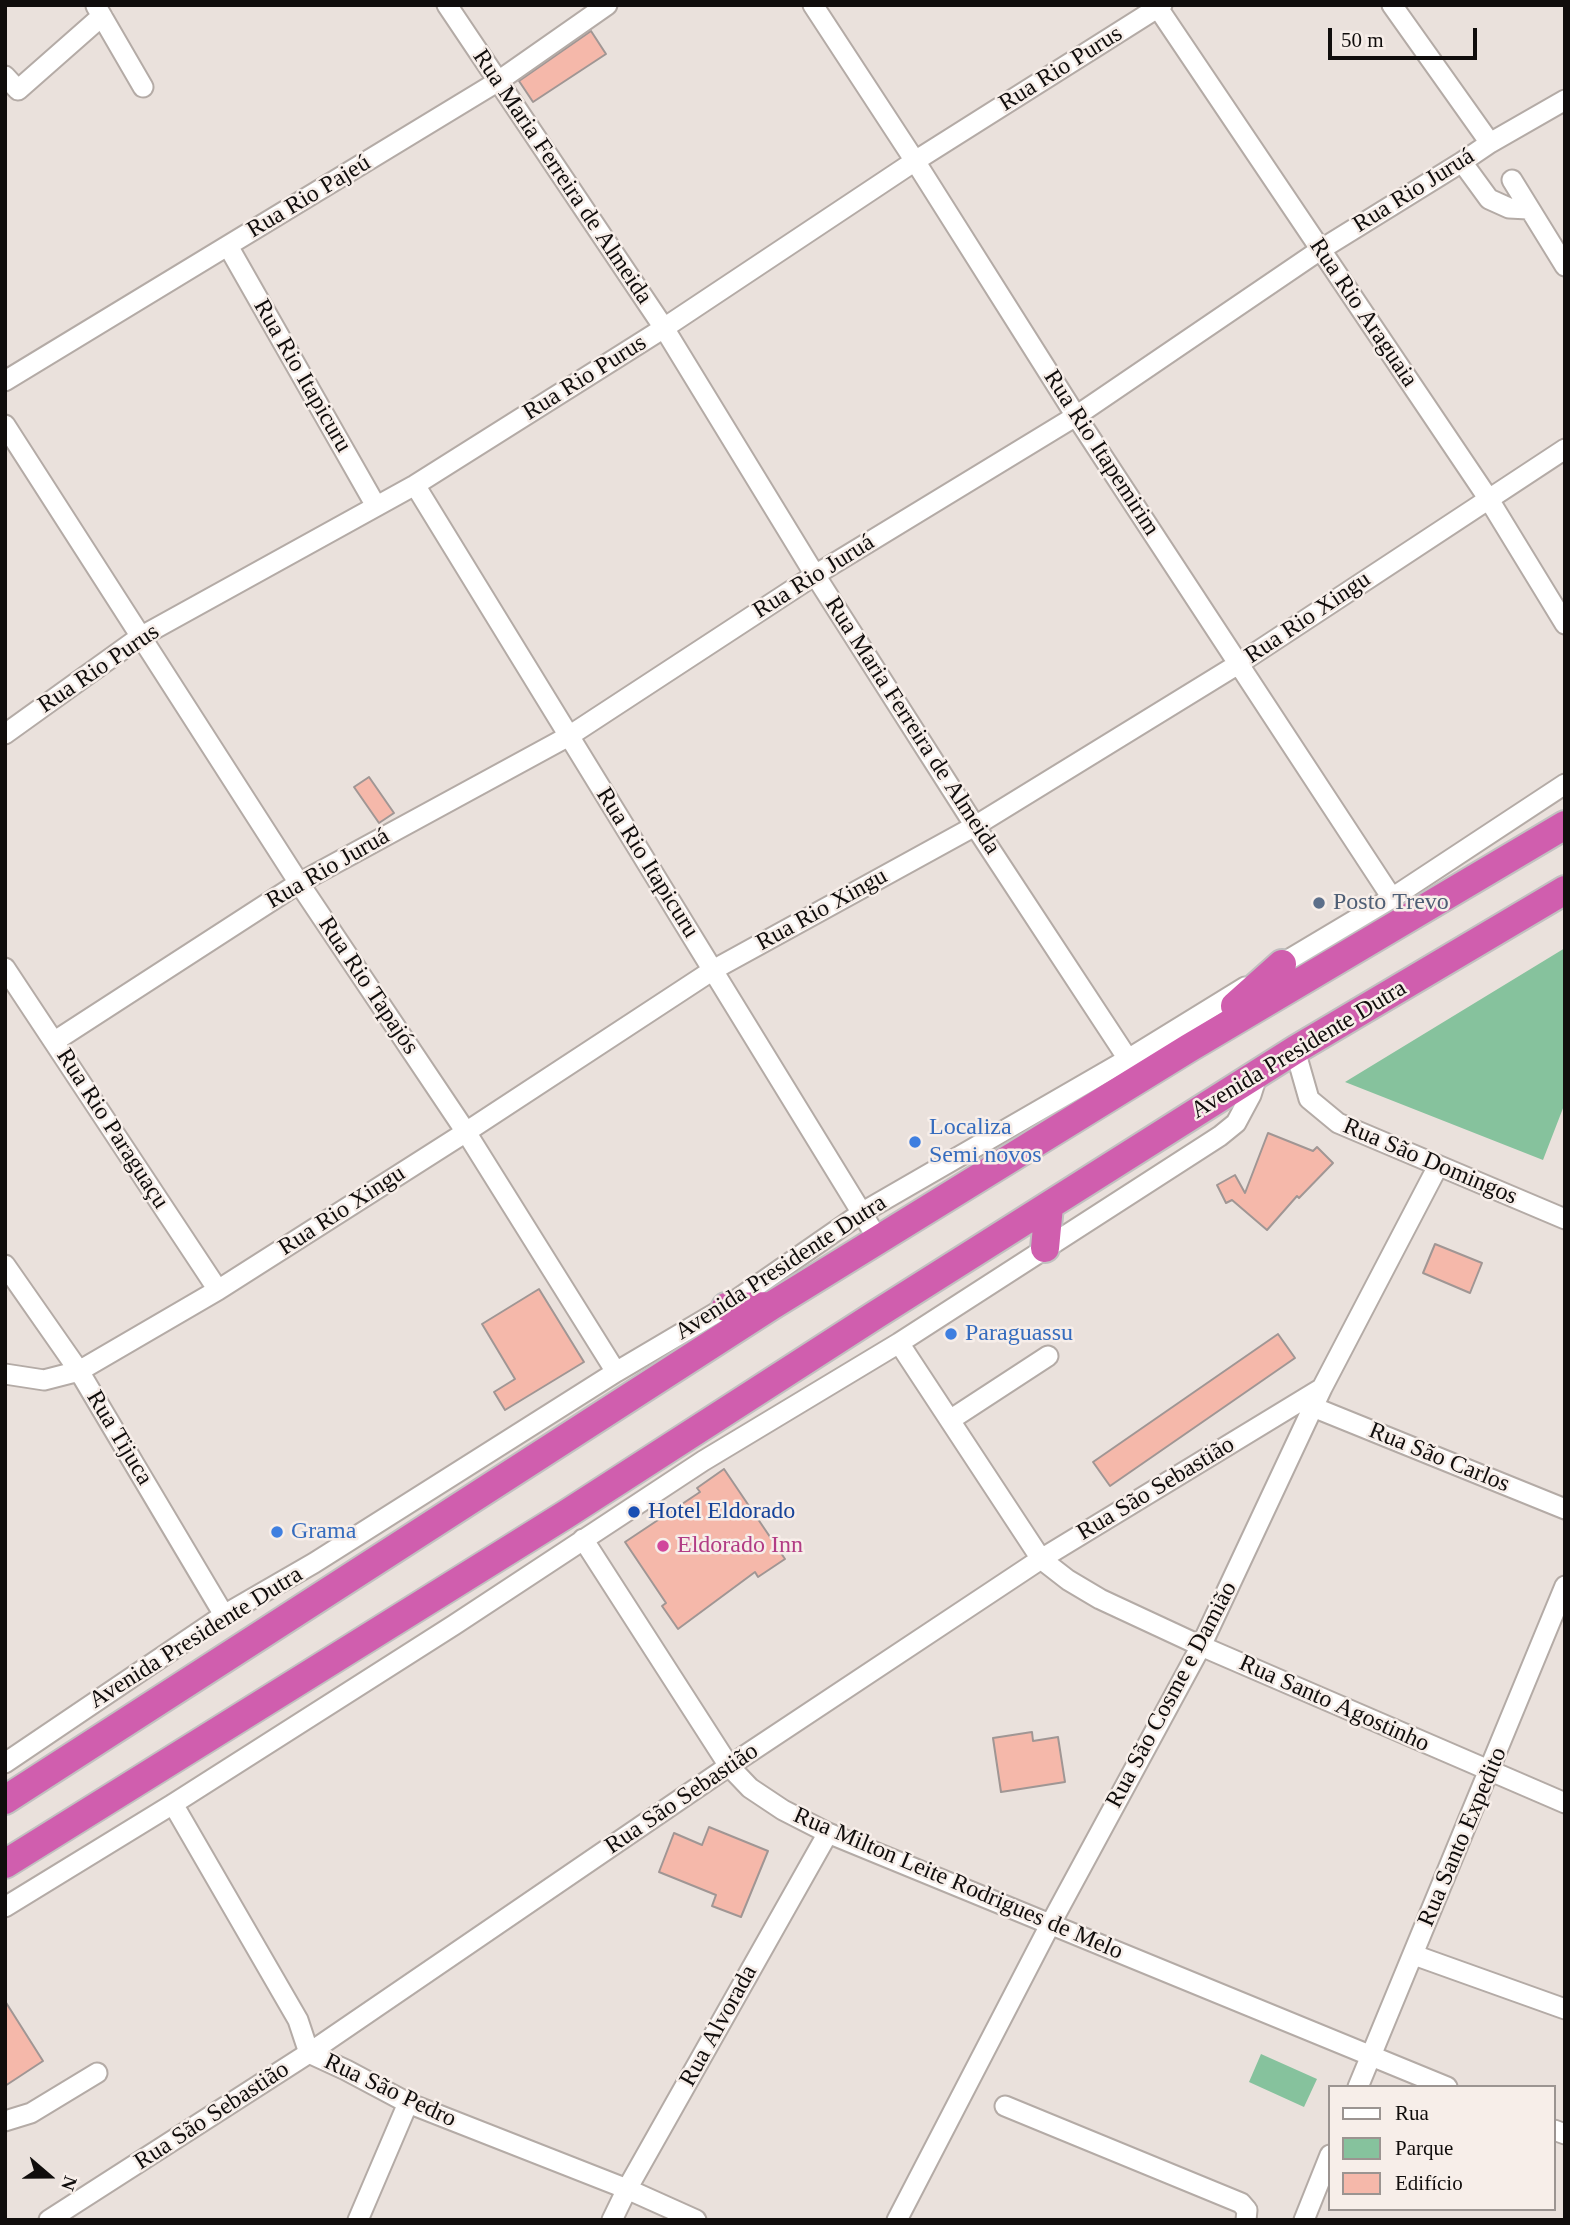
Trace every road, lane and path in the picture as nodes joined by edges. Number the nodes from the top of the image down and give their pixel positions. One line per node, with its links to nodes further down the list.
1 (447, 5): 7 (street, Rua Maria Ferreira de Almeida)
2 (607, 5): 7 (street, Rua Rio Pajeú)
3 (813, 5): 12 (street, Rua Rio Itapemirim)
4 (1392, 5): 11 (street)
5 (1158, 6): 12 (street, Rua Rio Purus); 17 (street, Rua Rio Araguaia)
6 (99, 11): 8 (street); 9 (street)
7 (497, 82): 16 (street, Rua Rio Pajeú); 19 (street, Rua Maria Ferreira de Almeida)
8 (11, 83)
9 (143, 87)
10 (1565, 100): 11 (street, Rua Rio Juruá)
11 (1490, 143): 13 (street, Rua Rio Juruá)
12 (915, 161): 19 (street, Rua Rio Purus); 21 (street, Rua Rio Itapemirim)
13 (1462, 162): 15 (street); 17 (street, Rua Rio Juruá)
14 (1512, 180): 15 (street)
15 (1528, 209): 18 (street)
16 (228, 246): 20 (street, Rua Rio Pajeú); 26 (street, Rua Rio Itapicuru)
17 (1320, 250): 21 (street, Rua Rio Juruá); 25 (street, Rua Rio Araguaia)
18 (1565, 266)
19 (664, 328): 24 (street, Rua Rio Purus); 27 (street, Rua Maria Ferreira de Almeida)
20 (5, 381)
21 (1076, 416): 27 (street, Rua Rio Juruá); 30 (street, Rua Rio Itapemirim)
22 (5, 425): 29 (street, Rua Rio Tapajós)
23 (1565, 449): 25 (street, Rua Rio Xingu)
24 (415, 485): 26 (street, Rua Rio Purus); 32 (street, Rua Rio Itapicuru)
25 (1488, 498): 28 (street, Rua Rio Araguaia); 30 (street, Rua Rio Xingu)
26 (376, 506): 29 (street, Rua Rio Purus)
27 (815, 575): 32 (street, Rua Rio Juruá); 35 (street, Rua Maria Ferreira de Almeida)
28 (1565, 624)
29 (140, 637): 31 (street, Rua Rio Purus); 37 (street, Rua Rio Tapajós)
30 (1240, 663): 35 (street, Rua Rio Xingu); 40 (street, Rua Rio Itapemirim)
31 (5, 734)
32 (569, 736): 37 (street, Rua Rio Juruá); 43 (street, Rua Rio Itapicuru)
33 (1565, 784): 36 (street, Avenida Presidente Dutra)
34 (1565, 825): 38 (highway, Avenida Presidente Dutra)
35 (975, 826): 43 (street, Rua Rio Xingu); 47 (street, Rua Maria Ferreira de Almeida)
36 (1450, 860): 38 (street); 40 (street, Avenida Presidente Dutra)
37 (299, 883): 44 (street, Rua Rio Juruá); 49 (street, Rua Rio Tapajós)
38 (1464, 886): 45 (highway, Avenida Presidente Dutra)
39 (1565, 890): 46 (highway, Avenida Presidente Dutra)
40 (1392, 898): 41 (street, Avenida Presidente Dutra)
41 (1282, 964): 45 (highway); 47 (street, Avenida Presidente Dutra)
42 (5, 968): 44 (street, Rua Rio Paraguaçu)
43 (713, 970): 49 (street, Rua Rio Xingu); 52 (street, Rua Rio Itapicuru)
44 (55, 1041): 57 (street, Rua Rio Paraguaçu)
45 (1189, 1048): 54 (highway, Avenida Presidente Dutra)
46 (1295, 1050): 48 (highway, Avenida Presidente Dutra); 50 (street, Rua São Domingos)
47 (1128, 1059): 52 (street, Avenida Presidente Dutra)
48 (1258, 1073): 51 (highway, Avenida Presidente Dutra); 55 (street)
49 (466, 1132): 57 (street, Rua Rio Xingu); 63 (street, Rua Rio Tapajós)
50 (1438, 1166): 53 (street, Rua São Domingos); 65 (street, Rua São Cosme e Damião)
51 (1049, 1206): 55 (highway); 83 (highway, Avenida Presidente Dutra)
52 (863, 1212): 54 (street, Rua Rio Itapicuru); 59 (street, Avenida Presidente Dutra)
53 (1565, 1219)
54 (879, 1241): 58 (highway, Avenida Presidente Dutra)
55 (1045, 1248): 60 (street)
56 (5, 1265): 62 (street, Rua Tijuca)
57 (218, 1290): 62 (street, Rua Rio Xingu)
58 (771, 1306): 59 (highway); 73 (highway, Avenida Presidente Dutra)
59 (726, 1307): 63 (street, Avenida Presidente Dutra)
60 (899, 1343): 67 (street, Rua Santo Agostinho); 69 (street)
61 (1048, 1356): 67 (street)
62 (79, 1371): 64 (street, Rua Rio Xingu); 74 (street, Rua Tijuca)
63 (616, 1372): 71 (street, Avenida Presidente Dutra)
64 (5, 1374)
65 (1321, 1388): 66 (street, Rua São Cosme e Damião); 70 (street, Rua São Sebastião)
66 (1313, 1407): 68 (street, Rua São Carlos); 75 (street, Rua São Cosme e Damião)
67 (950, 1420): 70 (street, Rua Santo Agostinho)
68 (1565, 1509)
69 (583, 1539): 77 (street, Rua Milton Leite Rodrigues de Melo); 81 (street)
70 (1041, 1559): 75 (street, Rua Santo Agostinho); 77 (street, Rua São Sebastião)
71 (314, 1563): 73 (street); 74 (street, Avenida Presidente Dutra)
72 (1565, 1587): 78 (street, Rua Santo Expedito)
73 (330, 1588): 79 (highway, Avenida Presidente Dutra)
74 (224, 1615): 76 (street, Avenida Presidente Dutra)
75 (1202, 1646): 78 (street, Rua Santo Agostinho); 85 (street, Rua São Cosme e Damião)
76 (5, 1763)
77 (729, 1766): 82 (street, Rua Milton Leite Rodrigues de Melo); 88 (street, Rua São Sebastião)
78 (1490, 1772): 80 (street, Rua Santo Agostinho); 86 (street, Rua Santo Expedito)
79 (5, 1800)
80 (1565, 1803)
81 (173, 1804): 84 (street); 88 (street, Rua São Pedro)
82 (828, 1833): 85 (street, Rua Milton Leite Rodrigues de Melo); 97 (street, Rua Alvorada)
83 (5, 1864)
84 (5, 1907)
85 (1051, 1923): 89 (street, Rua Milton Leite Rodrigues de Melo); 102 (street, Rua São Cosme e Damião)
86 (1414, 1955): 87 (street); 89 (street, Rua Santo Expedito)
87 (1565, 2008)
88 (309, 2053): 93 (street, Rua São Pedro); 98 (street, Rua São Sebastião)
89 (1371, 2056): 91 (street, Rua Santo Expedito); 92 (street, Rua Milton Leite Rodrigues de Melo)
90 (97, 2073): 95 (street)
91 (1359, 2085)
92 (1442, 2085)
93 (408, 2103): 97 (street, Rua São Pedro); 99 (street)
94 (1004, 2106): 103 (street)
95 (5, 2121)
96 (1328, 2160): 104 (street)
97 (627, 2189): 100 (street, Rua Alvorada); 101 (street, Rua São Pedro)
98 (49, 2220)
99 (358, 2220)
100 (612, 2220)
101 (696, 2220)
102 (897, 2220)
103 (1246, 2220)
104 (1304, 2220)

